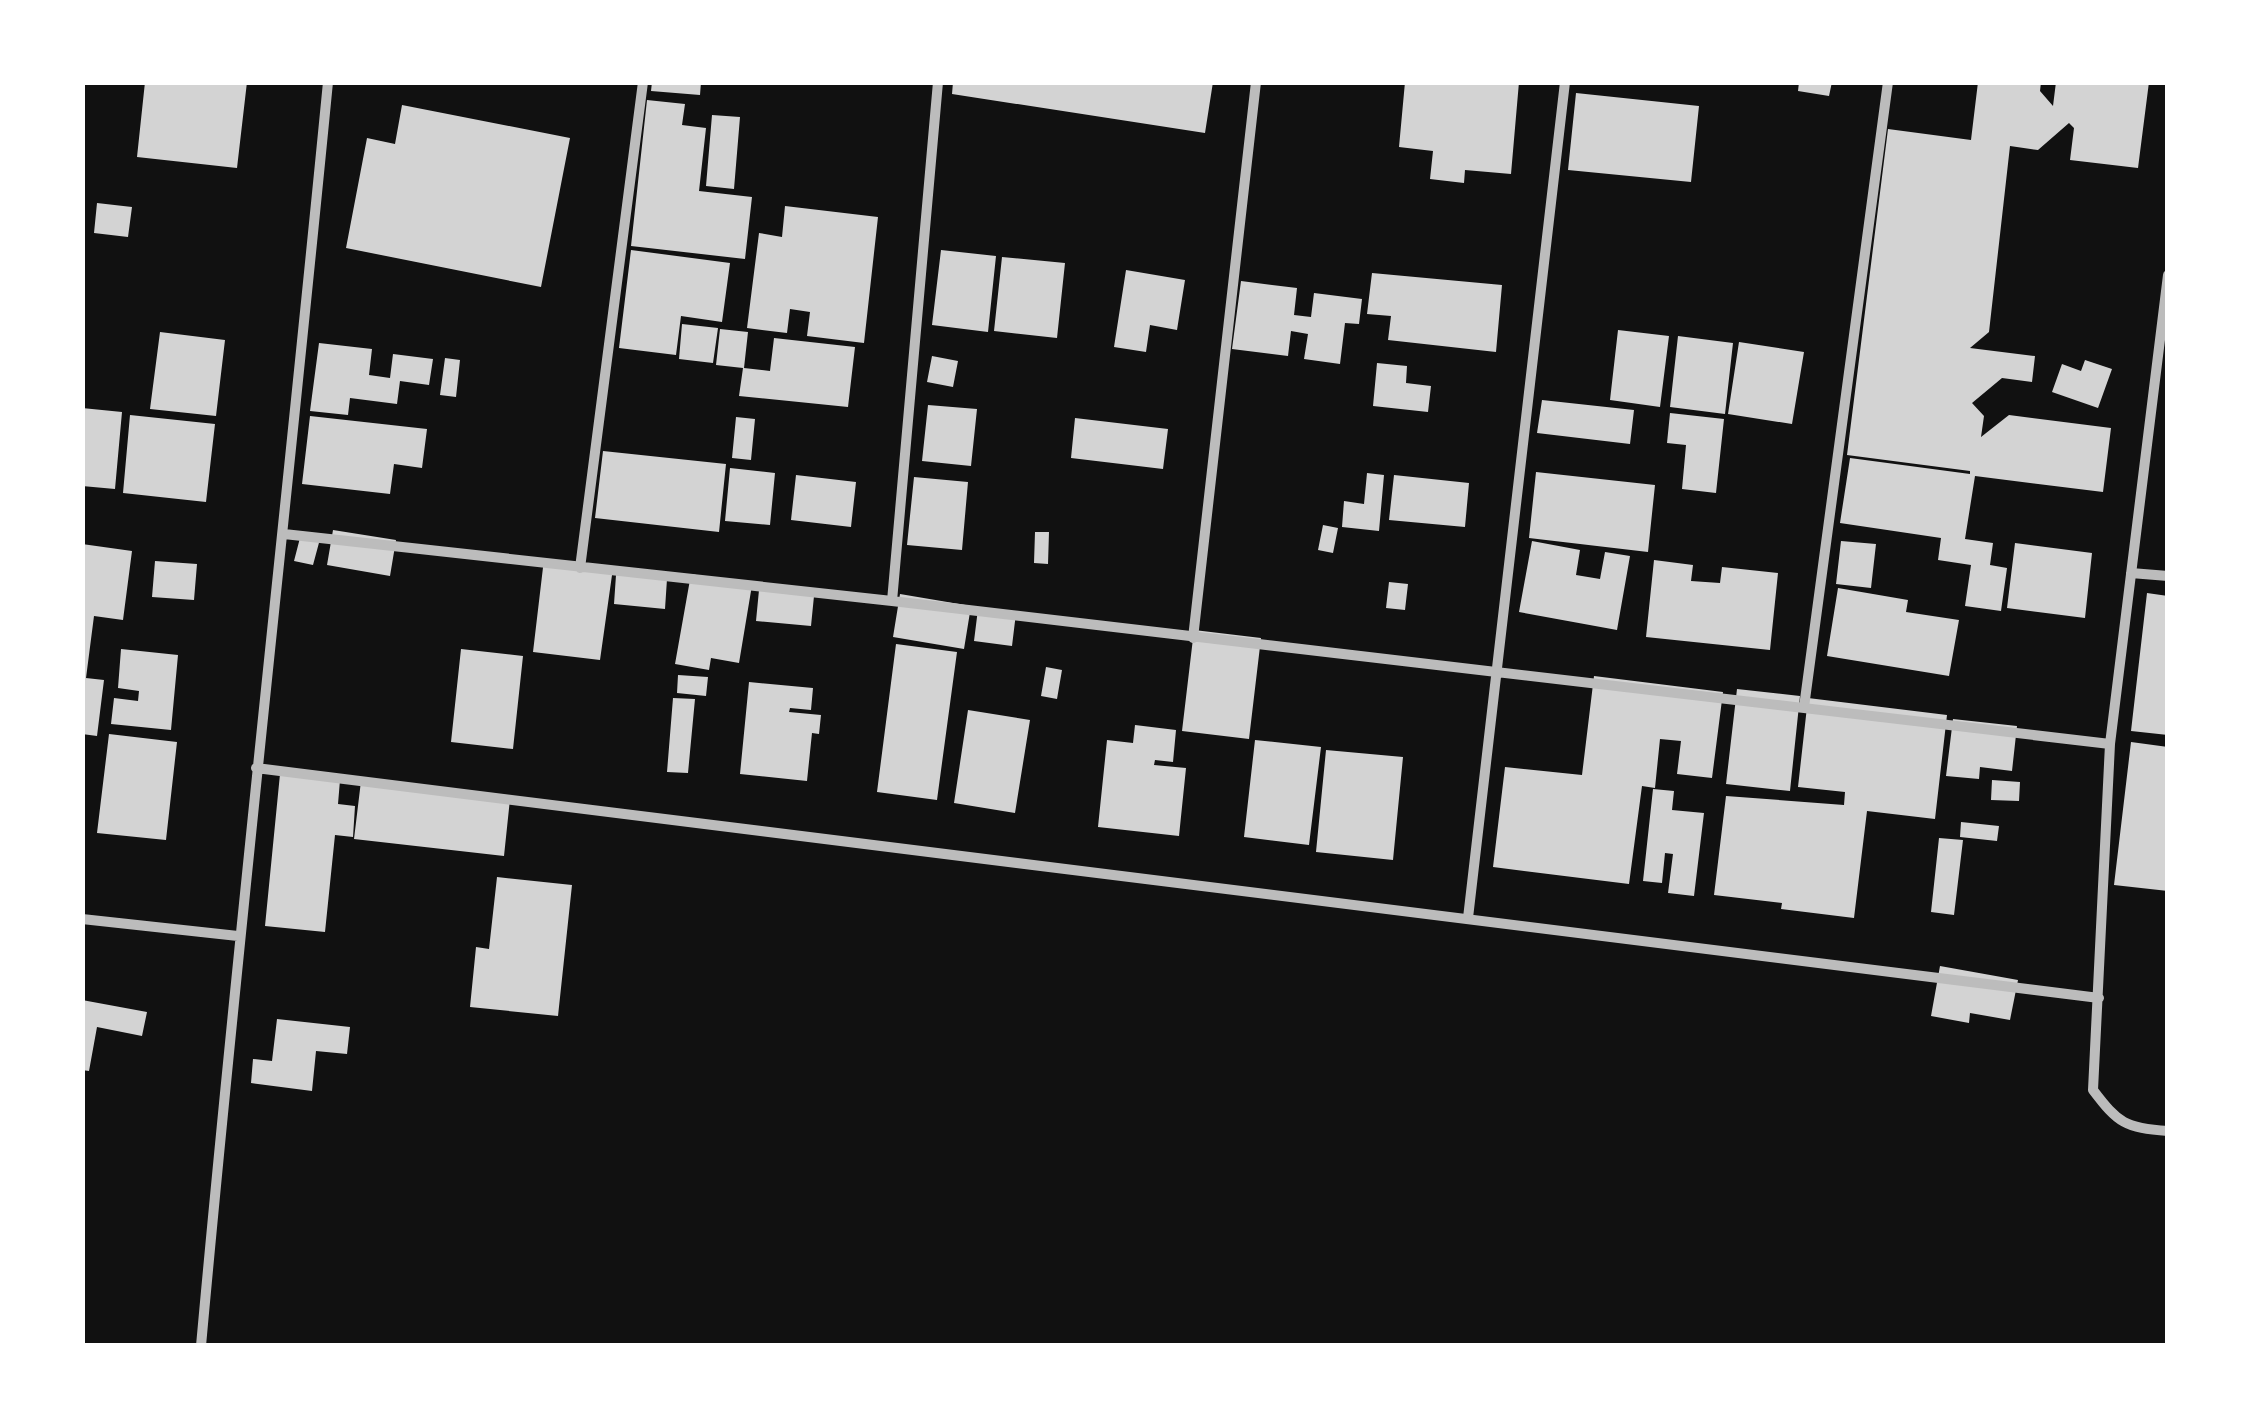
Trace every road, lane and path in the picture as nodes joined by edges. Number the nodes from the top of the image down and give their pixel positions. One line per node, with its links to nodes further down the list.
1 (328, 82): 8 (street)
2 (643, 82): 9 (street)
3 (938, 82): 12 (street)
4 (1256, 82): 13 (street)
5 (1565, 82): 14 (street)
6 (1888, 82): 15 (street)
7 (2168, 275): 10 (street)
8 (284, 534): 9 (street); 17 (street)
9 (580, 568): 12 (street)
10 (2131, 573): 11 (street); 16 (street)
11 (2168, 576)
12 (892, 601): 13 (street)
13 (1193, 638): 14 (street)
14 (1494, 674): 15 (street); 18 (street)
15 (1804, 706): 16 (street)
16 (2110, 744): 21 (street)
17 (256, 768): 18 (street); 20 (street)
18 (1468, 918): 21 (street)
19 (82, 919): 20 (street)
20 (238, 936): 23 (street)
21 (2098, 998): 22 (street)
22 (2168, 1131)
23 (200, 1346)

